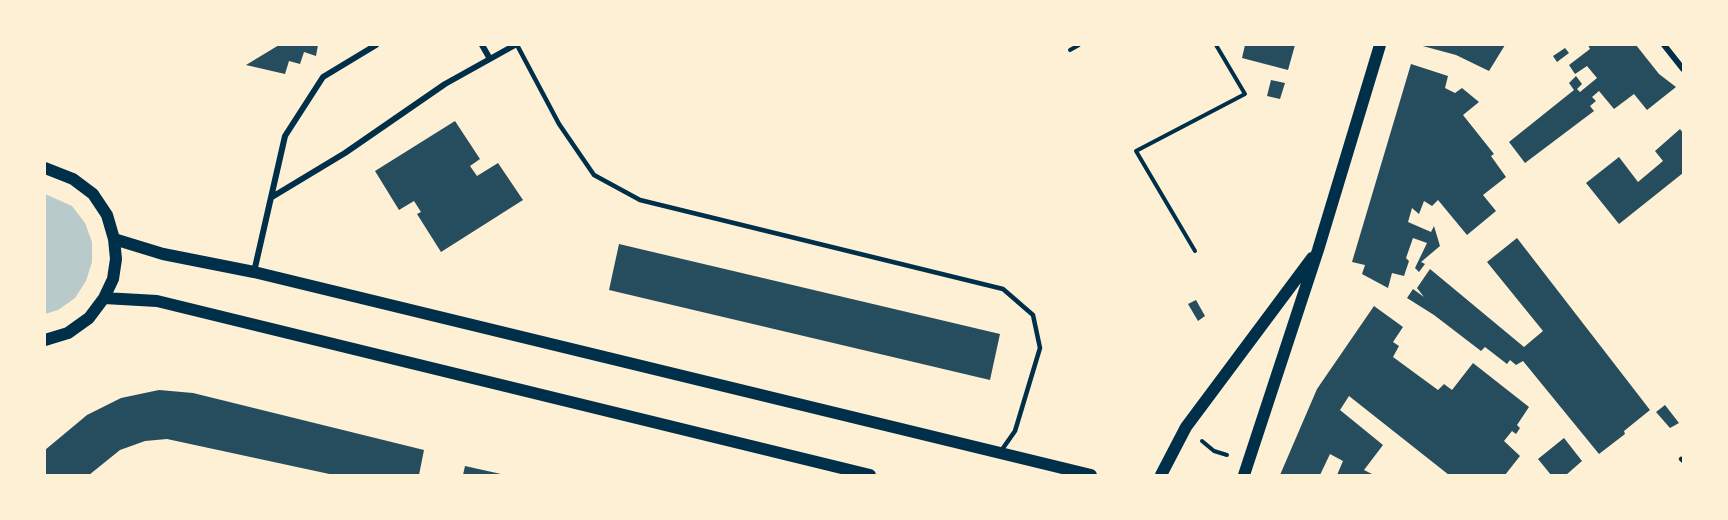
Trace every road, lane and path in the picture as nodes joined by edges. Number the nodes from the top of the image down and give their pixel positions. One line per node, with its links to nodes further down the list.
1 (376, 45): 12 (street)
2 (482, 45): 9 (street)
3 (516, 45): 9 (street); 20 (lane)
4 (1079, 45): 8 (path)
5 (1216, 45): 15 (path)
6 (1380, 45): 14 (main road)
7 (1664, 45): 10 (street)
8 (1070, 50)
9 (490, 59): 12 (street)
10 (1683, 69)
11 (45, 168): 13 (main road)
12 (272, 197): 16 (street)
13 (114, 239): 16 (main road); 17 (main road)
14 (1318, 250): 19 (main road); 21 (main road)
15 (1195, 251)
16 (254, 272): 20 (main road)
17 (104, 298): 18 (main road); 22 (main road)
18 (45, 340)
19 (1186, 427): 21 (path); 24 (main road)
20 (999, 453): 23 (main road)
21 (1251, 460): 25 (main road)
22 (870, 475)
23 (1091, 475)
24 (1161, 475)
25 (1244, 475)

